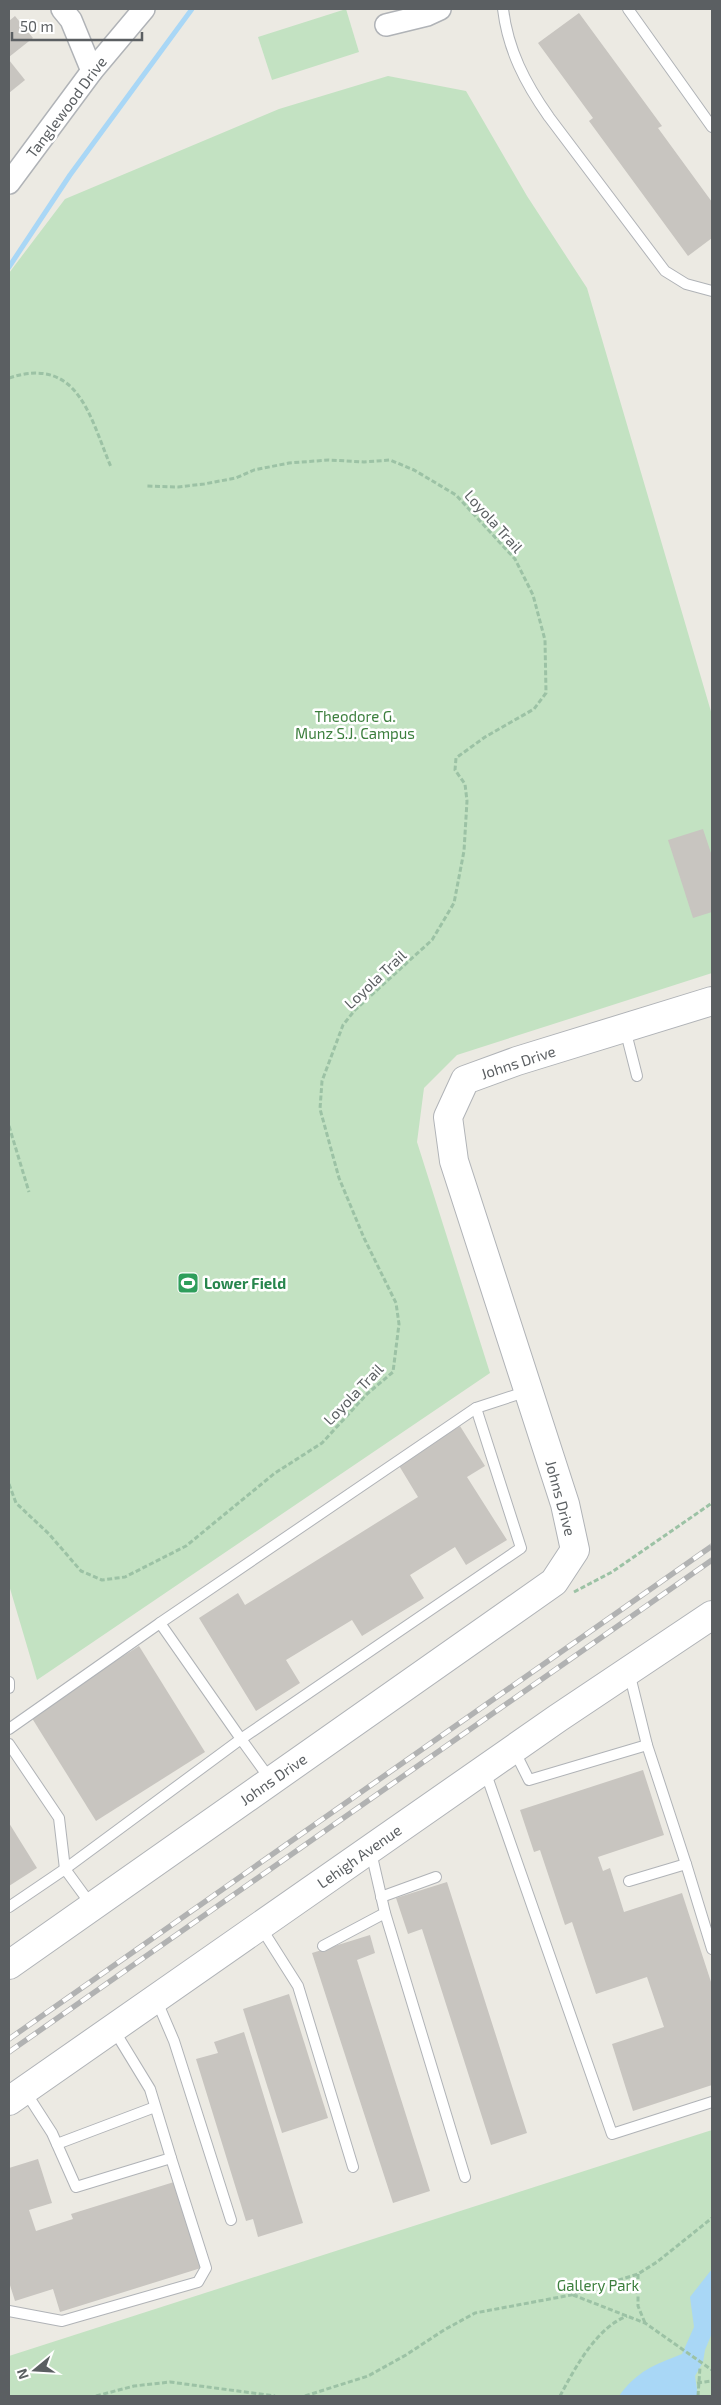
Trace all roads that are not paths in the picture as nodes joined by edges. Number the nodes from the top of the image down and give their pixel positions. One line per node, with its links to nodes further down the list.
1 (62, 9): 7 (street)
2 (144, 9): 7 (street, Tanglewood Drive)
3 (440, 9): 6 (street)
4 (503, 9): 10 (lane)
5 (628, 9): 8 (lane)
6 (386, 25)
7 (92, 71): 9 (street, Tanglewood Drive)
8 (712, 127)
9 (9, 183)
10 (712, 291)
11 (712, 1001): 12 (street, Johns Drive)
12 (625, 1028): 13 (lane); 14 (street, Johns Drive)
13 (637, 1076)
14 (529, 1391): 15 (lane); 27 (street, Johns Drive)
15 (476, 1408): 17 (lane); 22 (lane)
16 (712, 1615): 18 (street, Lehigh Avenue)
17 (160, 1623): 21 (lane); 22 (lane)
18 (628, 1671): 24 (lane); 25 (street, Lehigh Avenue)
19 (9, 1682): 20 (lane)
20 (9, 1688)
21 (9, 1729)
22 (241, 1739): 27 (lane); 30 (lane)
23 (9, 1744): 30 (lane)
24 (647, 1745): 25 (lane); 29 (lane)
25 (513, 1749): 26 (street, Lehigh Avenue)
26 (484, 1769): 28 (street, Lehigh Avenue); 44 (lane)
27 (271, 1781): 35 (street, Johns Drive)
28 (370, 1848): 33 (lane); 37 (street, Lehigh Avenue)
29 (686, 1864): 32 (lane); 39 (lane)
30 (64, 1869): 34 (lane); 35 (lane)
31 (436, 1877): 33 (lane)
32 (629, 1881)
33 (381, 1897): 36 (lane)
34 (9, 1907)
35 (92, 1907): 40 (street, Johns Drive)
36 (385, 1914): 38 (lane); 49 (lane)
37 (260, 1925): 41 (street, Lehigh Avenue); 48 (lane)
38 (323, 1946)
39 (712, 1948)
40 (9, 1965)
41 (155, 1998): 42 (street, Lehigh Avenue); 50 (lane)
42 (113, 2028): 43 (street, Lehigh Avenue); 45 (lane)
43 (17, 2096): 46 (lane)
44 (712, 2102)
45 (155, 2107): 46 (lane); 47 (lane)
46 (57, 2144): 47 (lane)
47 (171, 2158): 51 (lane)
48 (353, 2167)
49 (465, 2177)
50 (231, 2220)
51 (9, 2311)

